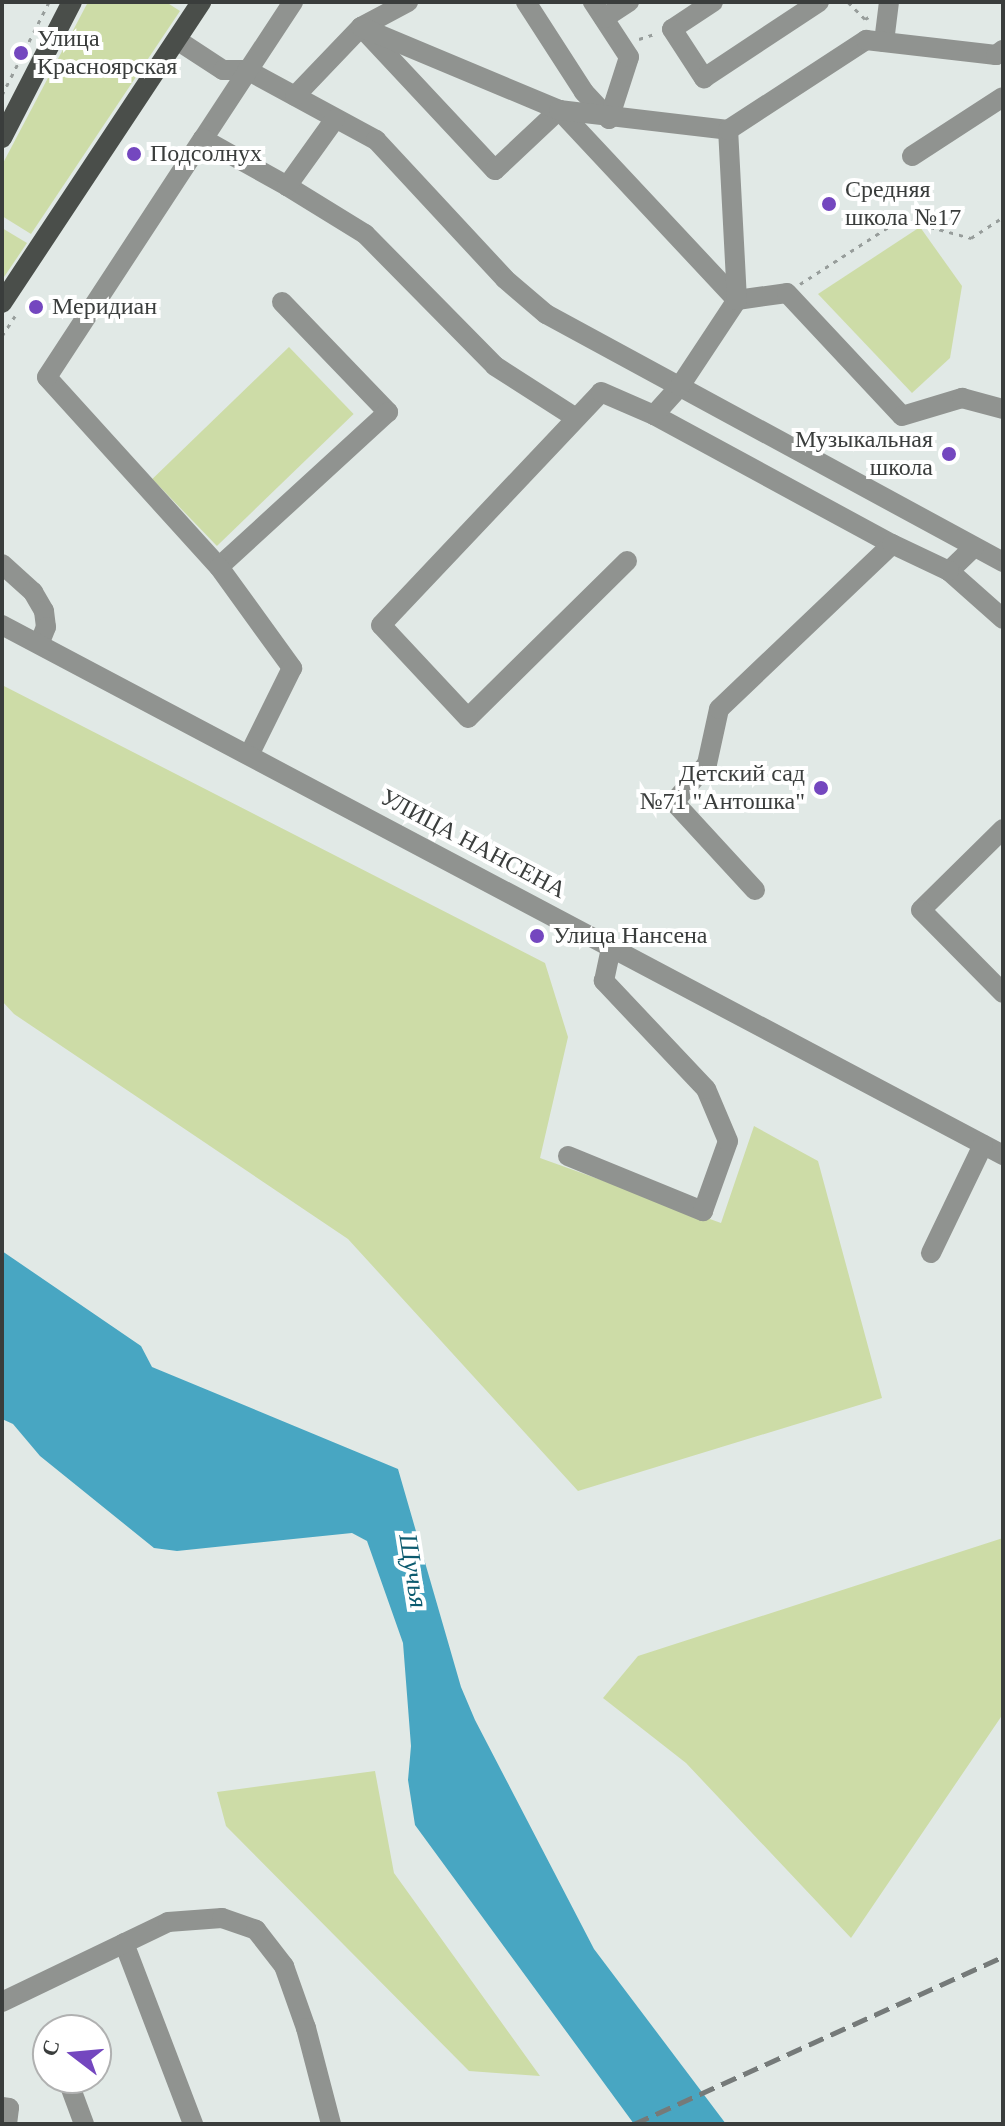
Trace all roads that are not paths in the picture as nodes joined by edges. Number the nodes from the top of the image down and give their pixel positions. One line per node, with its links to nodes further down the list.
1 (72, 2): 22 (main road)
2 (201, 2): 12 (main road)
3 (293, 2): 15 (street)
4 (408, 2): 11 (street)
5 (526, 2): 20 (street)
6 (629, 2): 10 (street)
7 (713, 2): 8 (street)
8 (819, 2)
9 (889, 5): 13 (street)
10 (599, 10): 20 (street)
11 (361, 27): 16 (street); 18 (street); 18 (street)
12 (177, 40): 15 (street); 28 (main road)
13 (884, 42): 14 (street); 21 (street)
14 (1001, 58)
15 (247, 70): 16 (street); 23 (street)
16 (295, 96): 19 (street)
17 (1003, 97): 24 (street)
18 (559, 110): 20 (street); 26 (street)
19 (335, 119): 25 (street); 29 (street)
20 (609, 119): 21 (street)
21 (728, 130): 26 (street)
22 (2, 138)
23 (203, 139): 25 (street); 38 (street)
24 (912, 156)
25 (287, 186): 32 (street)
26 (737, 300): 29 (street); 30 (street)
27 (282, 302): 38 (street)
28 (2, 303)
29 (680, 386): 31 (street); 34 (street)
30 (1003, 409)
31 (654, 415): 32 (street); 33 (street)
32 (576, 418): 35 (street)
33 (892, 544): 39 (street); 45 (street)
34 (974, 547): 36 (street); 39 (street)
35 (627, 561)
36 (1003, 562)
37 (2, 564): 42 (street)
38 (219, 567): 43 (street)
39 (949, 571): 40 (street)
40 (1003, 619)
41 (2, 625): 42 (street, УЛИЦА НАНСЕНА)
42 (39, 644): 43 (street, УЛИЦА НАНСЕНА)
43 (249, 755): 46 (street, УЛИЦА НАНСЕНА)
44 (1003, 829): 47 (street)
45 (755, 890)
46 (611, 947): 48 (street, УЛИЦА НАНСЕНА); 50 (street)
47 (1003, 993)
48 (983, 1145): 49 (street, УЛИЦА НАНСЕНА); 51 (street)
49 (1003, 1155)
50 (568, 1156)
51 (931, 1253)
52 (124, 1943): 53 (street); 58 (street); 59 (street)
53 (2, 2002)
54 (73, 2094): 57 (street)
55 (2, 2107): 56 (street)
56 (7, 2124)
57 (84, 2124)
58 (193, 2124)
59 (331, 2124)

